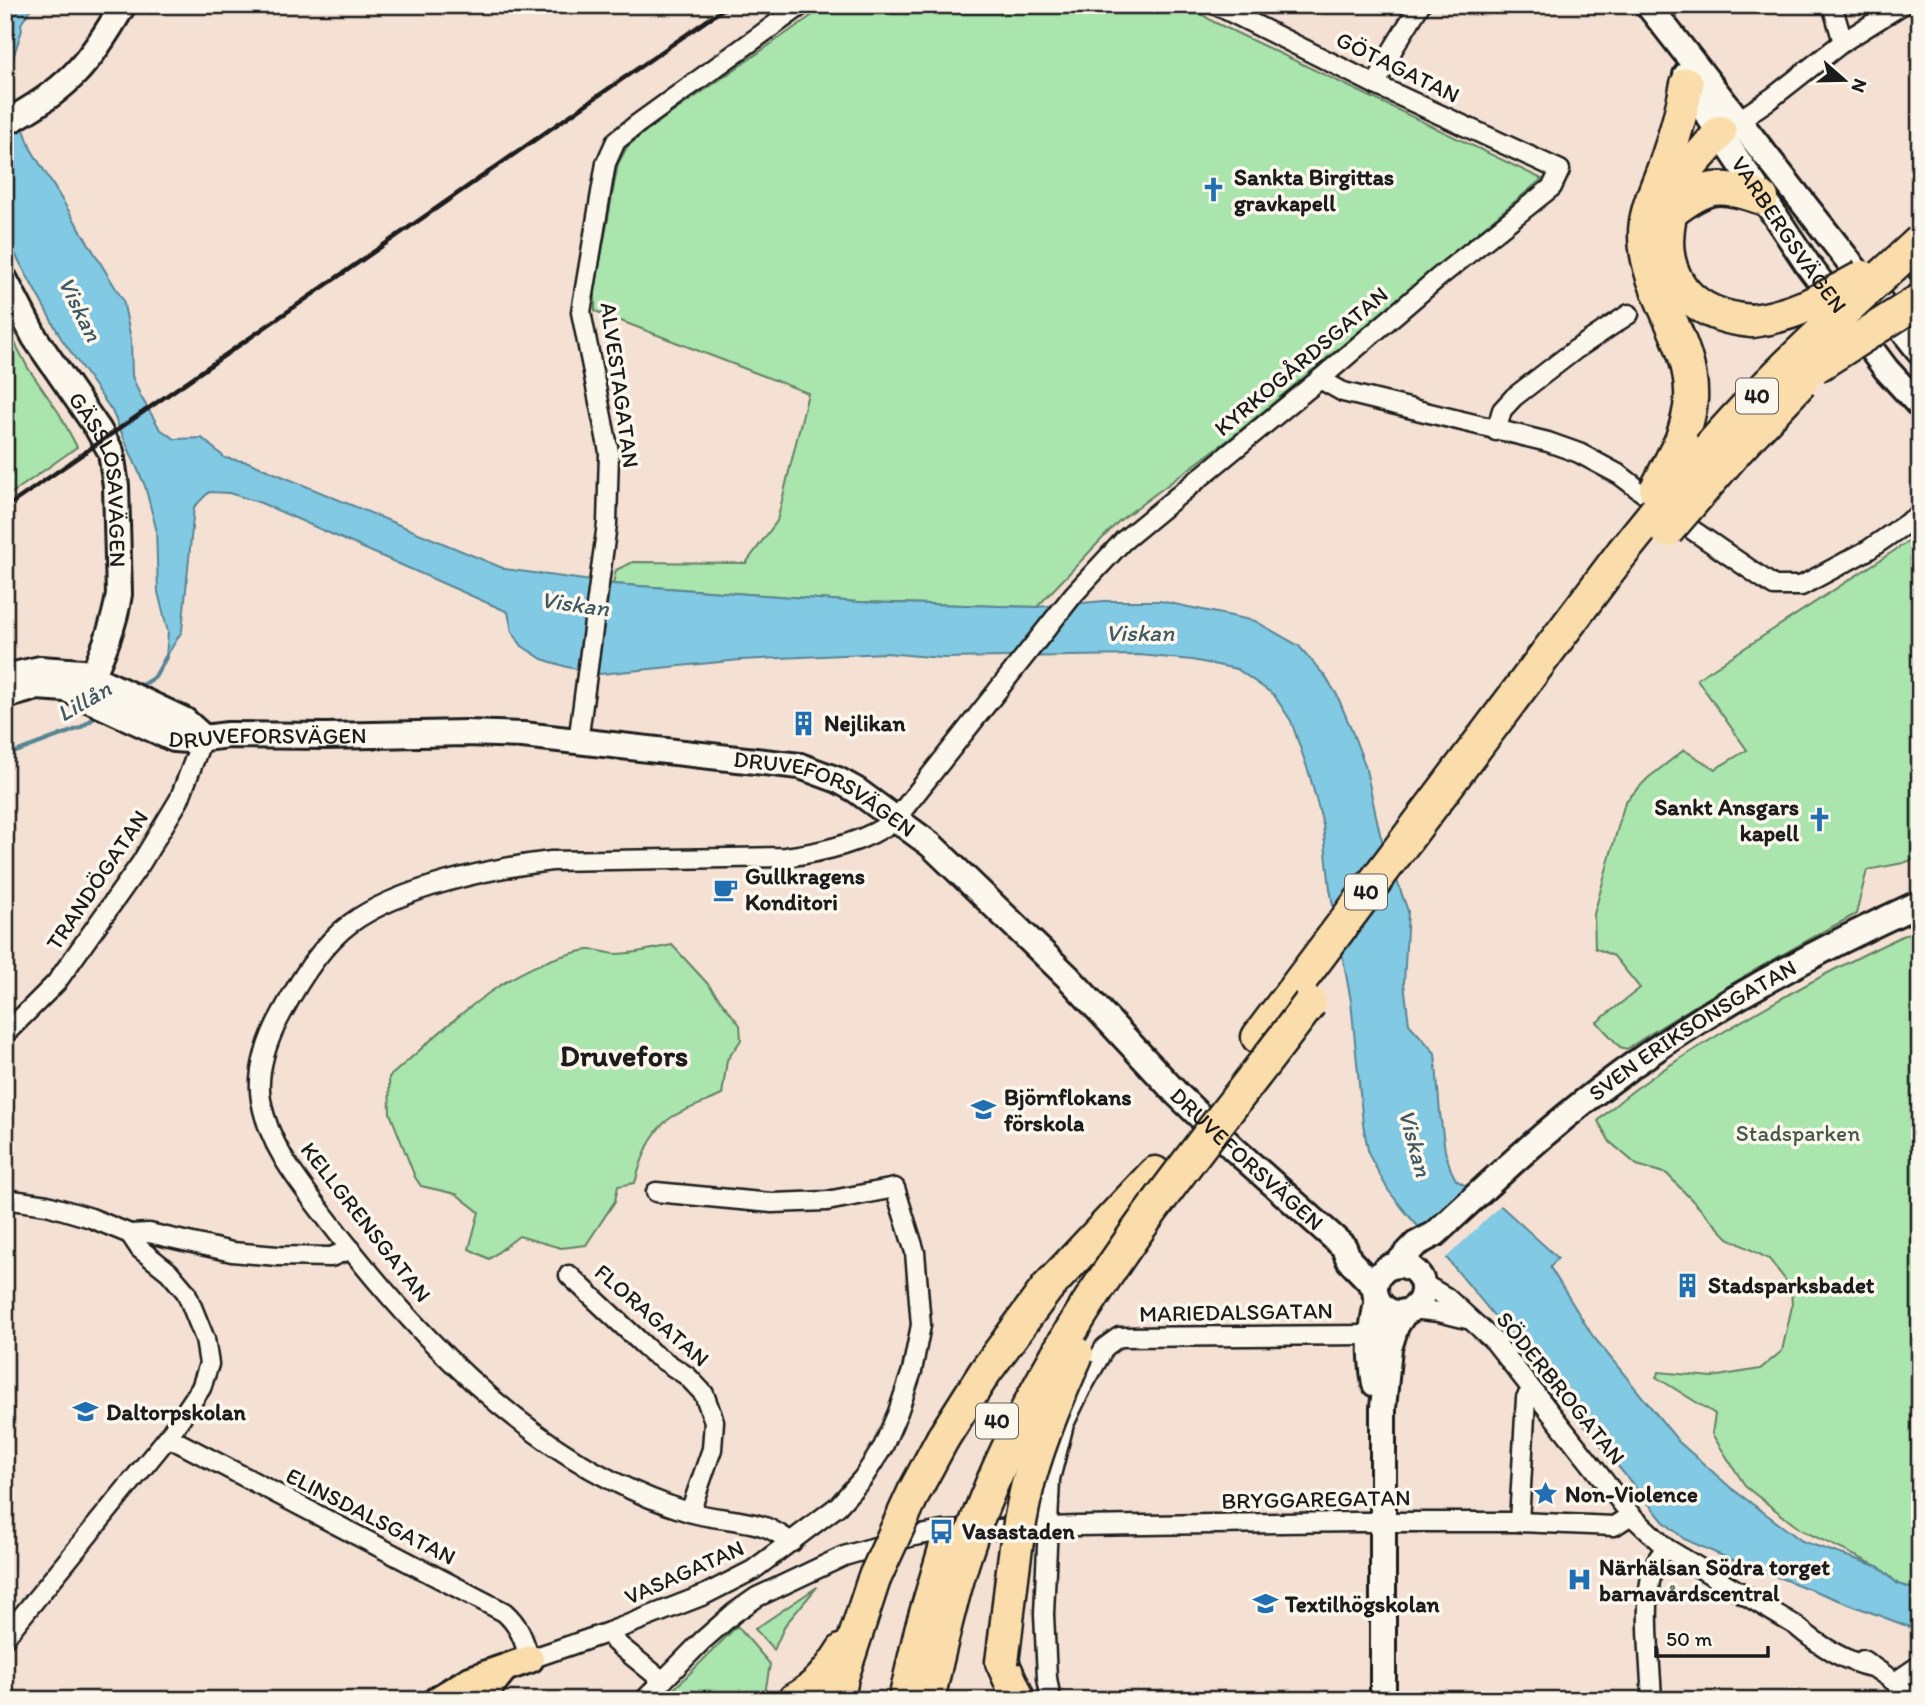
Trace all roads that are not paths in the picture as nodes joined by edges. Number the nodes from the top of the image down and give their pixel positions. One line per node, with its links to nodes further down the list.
1 (123, 5): 12 (street)
2 (802, 5): 33 (street, ALVESTAGATAN)
3 (1216, 5): 11 (street, GÖTAGATAN)
4 (1420, 5): 11 (street)
5 (1648, 5): 9 (street, VARBERGSVÄGEN)
6 (1832, 5): 8 (street)
7 (1902, 5): 8 (street)
8 (1843, 42): 13 (street)
9 (1683, 50): 10 (street, VARBERGSVÄGEN); 13 (street, VARBERGSVÄGEN)
10 (1687, 84): 13 (street, VARBERGSVÄGEN); 14 (highway)
11 (1376, 85): 15 (street, GÖTAGATAN)
12 (5, 123)
13 (1729, 127): 14 (highway); 16 (street, VARBERGSVÄGEN); 17 (highway); 22 (street, VARBERGSVÄGEN)
14 (1665, 166): 28 (highway, bridge)
15 (1560, 170): 24 (street, KYRKOGÅRDSGATAN)
16 (1762, 198): 17 (highway); 25 (street, VARBERGSVÄGEN)
17 (1670, 214): 18 (highway, bridge)
18 (1917, 253): 23 (highway, 40, bridge); 28 (highway, 40, bridge)
19 (5, 279): 30 (street, GÄSSLÖSAVÄGEN)
20 (1920, 300): 23 (highway, bridge)
21 (1629, 314): 26 (street)
22 (1920, 352)
23 (1815, 367): 28 (highway, 40, bridge)
24 (1320, 379): 26 (street); 34 (street, KYRKOGÅRDSGATAN)
25 (1920, 406)
26 (1496, 431): 27 (street)
27 (1920, 514)
28 (1631, 559): 36 (highway, 40)
29 (5, 677): 30 (street)
30 (97, 690): 31 (street); 32 (street, DRUVEFORSVÄGEN)
31 (5, 696)
32 (203, 737): 33 (street, DRUVEFORSVÄGEN); 37 (street, TRANDÖGATAN)
33 (578, 742): 34 (street, DRUVEFORSVÄGEN)
34 (895, 820): 43 (street, DRUVEFORSVÄGEN); 44 (street, KELLGRENSGATAN)
35 (1920, 903): 42 (street, SVEN ERIKSONSGATAN)
36 (1330, 959): 38 (highway, 40); 38 (highway, 40, bridge)
37 (5, 1034)
38 (1166, 1175): 64 (highway, bridge); 68 (highway, bridge); 79 (highway, 40, bridge); 80 (highway, 40, bridge)
39 (656, 1192): 62 (street, VASAGATAN)
40 (5, 1199): 41 (street)
41 (130, 1234): 44 (street); 54 (street)
42 (1434, 1234): 45 (street); 47 (street)
43 (1344, 1247): 45 (street, DRUVEFORSVÄGEN); 48 (street, DRUVEFORSVÄGEN)
44 (351, 1250): 56 (street, KELLGRENSGATAN)
45 (1395, 1265): 47 (street); 48 (street)
46 (569, 1275): 56 (street, FLORAGATAN)
47 (1421, 1280): 49 (street); 50 (street, SÖDERBROGATAN)
48 (1377, 1293): 49 (street); 51 (street)
49 (1408, 1310): 50 (street, SÖDERBROGATAN); 53 (street)
50 (1474, 1321): 52 (street, SÖDERBROGATAN)
51 (1362, 1335): 53 (street); 55 (street, MARIEDALSGATAN)
52 (1532, 1390): 57 (street, SÖDERBROGATAN); 59 (street)
53 (1383, 1408): 58 (street)
54 (168, 1437): 66 (street); 67 (street, ELINSDALSGATAN)
55 (1049, 1479): 60 (street); 61 (street)
56 (690, 1512): 62 (street, KELLGRENSGATAN)
57 (1631, 1515): 59 (street, BRYGGAREGATAN); 63 (street, SÖDERBROGATAN)
58 (1383, 1522): 59 (street, BRYGGAREGATAN); 60 (street, BRYGGAREGATAN); 73 (street)
59 (1519, 1522)
60 (1046, 1527): 61 (street, BRYGGAREGATAN); 83 (street)
61 (998, 1528): 71 (street, BRYGGAREGATAN)
62 (792, 1542): 65 (street, VASAGATAN)
63 (1666, 1548): 72 (street, SÖDERBROGATAN); 84 (street)
64 (857, 1628): 77 (highway); 78 (highway)
65 (610, 1632): 67 (street, VASAGATAN); 71 (street)
66 (5, 1637)
67 (530, 1659): 70 (main road)
68 (1002, 1662): 81 (highway); 82 (highway)
69 (1920, 1665): 72 (street)
70 (503, 1670): 74 (main road); 75 (main road)
71 (663, 1681): 76 (street, BRYGGAREGATAN)
72 (1895, 1682): 85 (street, SÖDERBROGATAN)
73 (1384, 1699)
74 (437, 1700)
75 (486, 1700)
76 (644, 1700)
77 (793, 1700)
78 (838, 1700)
79 (905, 1700)
80 (928, 1700)
81 (997, 1700)
82 (1019, 1700)
83 (1051, 1700)
84 (1652, 1700)
85 (1912, 1700)

